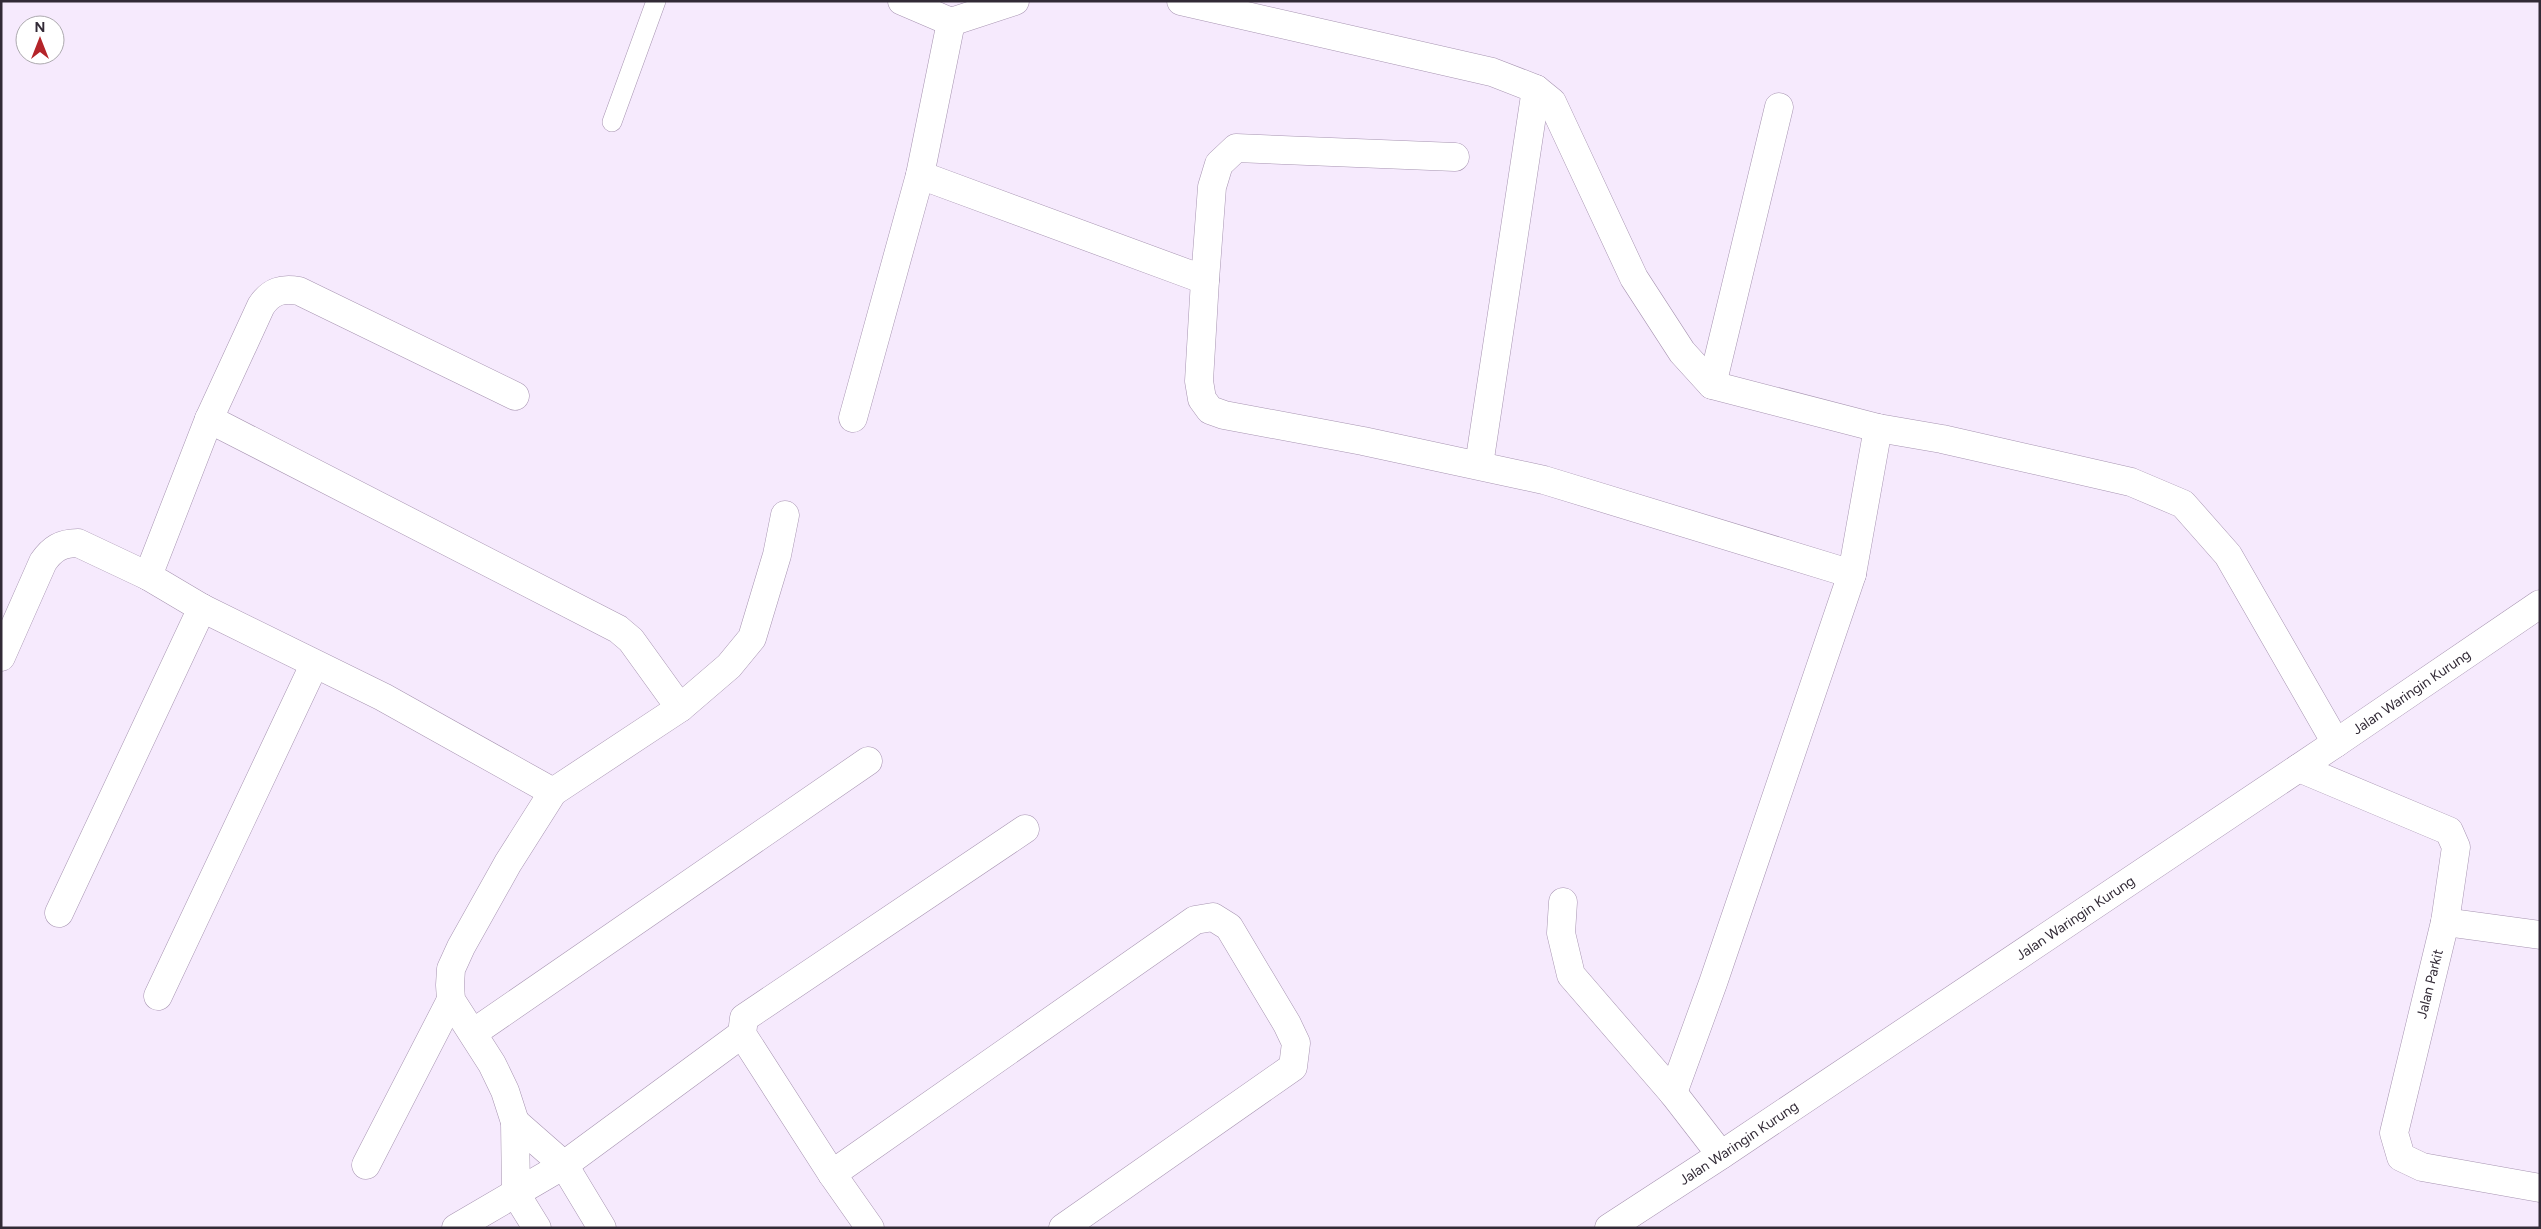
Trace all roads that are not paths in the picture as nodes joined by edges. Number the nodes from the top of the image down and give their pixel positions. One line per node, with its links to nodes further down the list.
1 (656, 1): 8 (lane)
2 (902, 1): 5 (street)
3 (1016, 1): 5 (street)
4 (1181, 1): 6 (street)
5 (951, 22): 10 (street)
6 (1536, 89): 12 (street); 17 (street)
7 (1779, 107): 12 (street)
8 (612, 122)
9 (1454, 157): 11 (street)
10 (920, 175): 11 (street); 14 (street)
11 (1204, 280): 17 (street)
12 (1712, 385): 16 (street)
13 (515, 396): 15 (street)
14 (852, 418)
15 (209, 419): 20 (street); 25 (street)
16 (1878, 428): 19 (street); 26 (street)
17 (1479, 465): 19 (street)
18 (785, 515): 25 (street)
19 (1852, 574): 39 (street)
20 (148, 576): 22 (street); 23 (street)
21 (2540, 604): 26 (street, Jalan Waringin Kurung)
22 (202, 608): 24 (street); 32 (street)
23 (1, 657)
24 (314, 665): 29 (street); 35 (street)
25 (680, 708): 29 (street)
26 (2336, 743): 28 (street, Jalan Waringin Kurung)
27 (868, 761): 37 (street)
28 (2299, 768): 33 (street, Jalan Parkit); 41 (street, Jalan Waringin Kurung)
29 (553, 792): 36 (street)
30 (1025, 829): 38 (street)
31 (1563, 902): 39 (street)
32 (59, 913)
33 (2445, 922): 34 (street); 45 (street, Jalan Parkit)
34 (2540, 935)
35 (158, 996)
36 (452, 1000): 37 (street); 42 (street)
37 (472, 1032): 40 (street)
38 (742, 1034): 43 (street); 44 (street)
39 (1673, 1093): 41 (street)
40 (515, 1122): 43 (street); 46 (street)
41 (1721, 1156): 52 (street, Jalan Waringin Kurung)
42 (366, 1165)
43 (564, 1165): 46 (street); 49 (street)
44 (832, 1174): 50 (street); 51 (street)
45 (2540, 1188)
46 (516, 1194): 47 (street); 48 (street)
47 (456, 1228)
48 (537, 1228)
49 (602, 1228)
50 (870, 1228)
51 (1063, 1228)
52 (1609, 1228)

